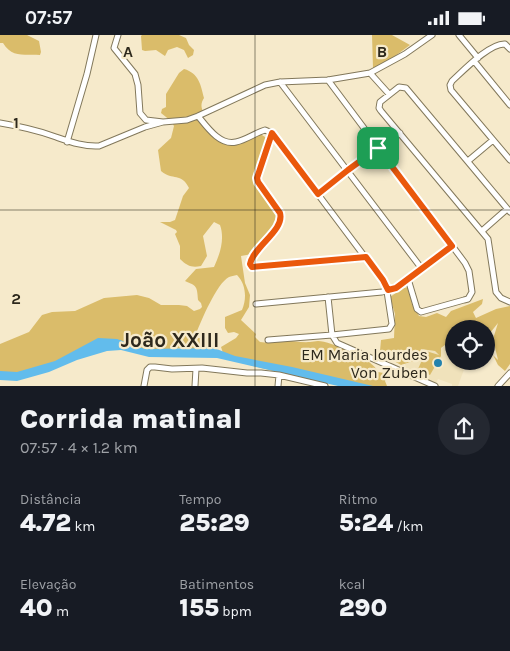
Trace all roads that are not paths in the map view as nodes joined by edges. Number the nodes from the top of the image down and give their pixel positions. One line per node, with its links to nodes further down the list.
1 (96, 35): 18 (street)
2 (118, 35): 13 (street)
3 (432, 35): 7 (street)
4 (459, 35): 6 (street)
5 (510, 49): 6 (street)
6 (476, 59): 11 (street); 17 (street)
7 (370, 73): 8 (street); 10 (street)
8 (328, 80): 9 (street); 19 (street)
9 (280, 82): 12 (street); 22 (street)
10 (388, 94): 16 (street); 21 (street)
11 (510, 105)
12 (198, 116): 13 (street); 15 (street)
13 (163, 122): 18 (street)
14 (0, 123): 18 (street)
15 (272, 133): 23 (street); 27 (street)
16 (400, 133): 19 (street); 25 (street)
17 (493, 140): 20 (street); 21 (street)
18 (67, 141)
19 (378, 148): 22 (street); 26 (street)
20 (510, 160)
21 (468, 161): 24 (street)
22 (348, 170): 23 (street); 28 (street)
23 (318, 194): 27 (street)
24 (509, 210): 25 (street)
25 (482, 231): 32 (street)
26 (452, 246): 28 (street); 29 (street)
27 (366, 257): 30 (street)
28 (422, 269): 29 (street)
29 (408, 279): 30 (street)
30 (388, 290): 31 (street); 34 (street)
31 (328, 297): 33 (street); 34 (street)
32 (510, 302)
33 (256, 304)
34 (332, 335): 35 (street); 39 (street)
35 (268, 340)
36 (196, 369): 38 (street); 41 (street); 42 (street)
37 (510, 373): 47 (street)
38 (279, 375): 40 (street); 43 (street)
39 (418, 379): 45 (street); 46 (street)
40 (307, 384): 44 (street)
41 (144, 386)
42 (195, 386)
43 (278, 386)
44 (325, 386)
45 (420, 386)
46 (432, 386)
47 (498, 386)

